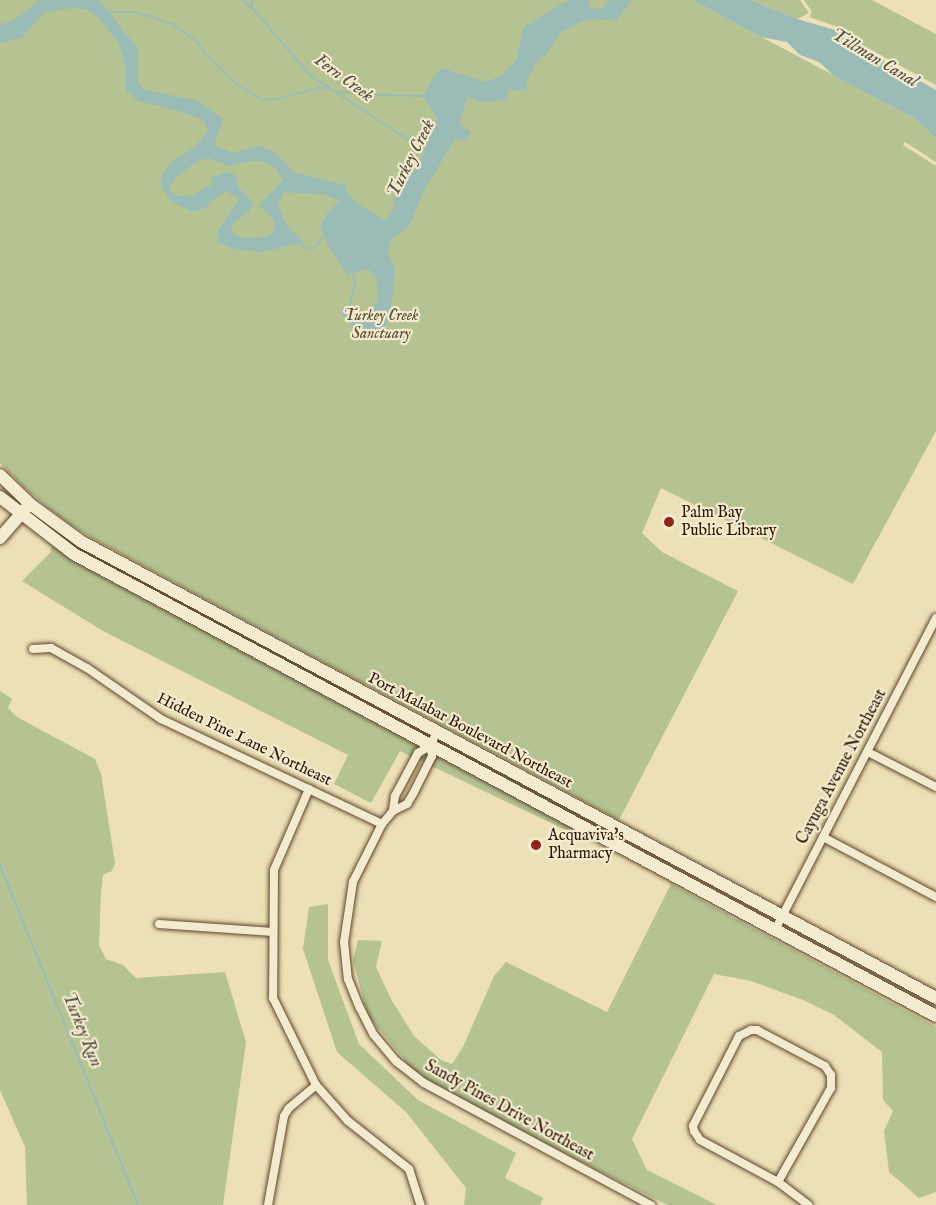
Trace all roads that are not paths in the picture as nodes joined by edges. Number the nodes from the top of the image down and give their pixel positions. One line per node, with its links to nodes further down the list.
1 (0, 475): 2 (street, Port Malabar Boulevard Northeast)
2 (16, 492): 3 (street); 4 (street, Port Malabar Boulevard Northeast)
3 (2, 504): 5 (street, Port Malabar Boulevard Northeast)
4 (30, 504): 5 (street); 9 (street, Port Malabar Boulevard Northeast)
5 (20, 514): 6 (street); 10 (street, Port Malabar Boulevard Northeast)
6 (0, 538)
7 (936, 618): 11 (street, Cayuga Avenue Northeast)
8 (33, 649): 13 (street, Hidden Pine Lane Northeast)
9 (437, 732): 10 (street, Sandy Pines Drive Northeast); 17 (street, Port Malabar Boulevard Northeast)
10 (430, 746): 14 (street, Sandy Pines Drive Northeast); 14 (street); 18 (street, Port Malabar Boulevard Northeast)
11 (868, 752): 12 (street); 16 (street, Cayuga Avenue Northeast)
12 (936, 787)
13 (309, 789): 15 (street, Hidden Pine Lane Northeast); 23 (street)
14 (393, 811): 15 (street, Sandy Pines Drive Northeast)
15 (382, 824): 28 (street, Sandy Pines Drive Northeast)
16 (823, 837): 19 (street); 20 (street, Cayuga Avenue Northeast)
17 (679, 862): 18 (street); 20 (street, Port Malabar Boulevard Northeast)
18 (672, 876): 22 (street, Port Malabar Boulevard Northeast)
19 (936, 897)
20 (782, 916): 22 (street, Cayuga Avenue Northeast); 24 (street, Port Malabar Boulevard Northeast)
21 (159, 924): 23 (street)
22 (775, 930): 25 (street, Port Malabar Boulevard Northeast)
23 (273, 932): 26 (street)
24 (936, 998)
25 (936, 1016)
26 (316, 1085): 29 (street); 30 (street)
27 (778, 1182): 27 (street); 31 (street)
28 (646, 1204)
29 (268, 1205)
30 (421, 1205)
31 (808, 1205)

